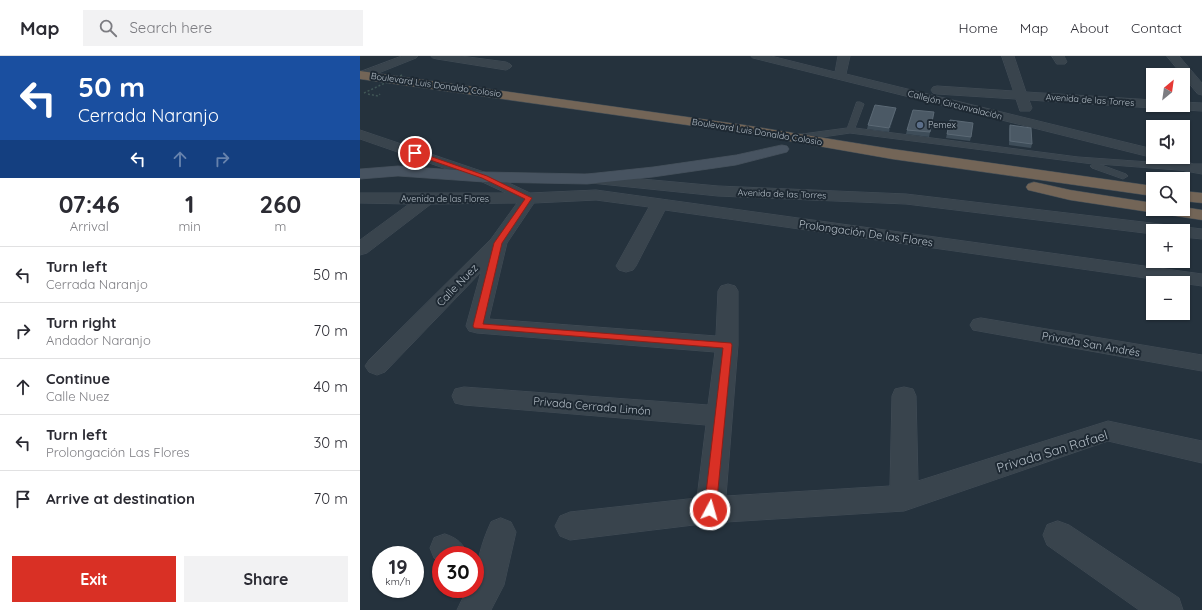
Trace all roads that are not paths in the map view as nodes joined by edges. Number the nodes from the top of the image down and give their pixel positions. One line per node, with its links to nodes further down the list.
1 (412, 56): 9 (street)
2 (437, 56): 7 (street)
3 (757, 56): 8 (street, Callejón Circunvalación)
4 (844, 56): 8 (street)
5 (1008, 56): 12 (street)
6 (1173, 56): 11 (street)
7 (506, 66)
8 (840, 76): 10 (street, Callejón Circunvalación)
9 (362, 82): 20 (highway, Boulevard Luis Donaldo Colosio); 21 (highway, Boulevard Luis Donaldo Colosio)
10 (883, 87): 12 (street, Avenida de las Torres); 17 (street, Callejón Circunvalación)
11 (1202, 91)
12 (1021, 95): 14 (street, Avenida de las Torres); 17 (street)
13 (860, 104): 18 (lane)
14 (1146, 104)
15 (1190, 106): 16 (street)
16 (1202, 107)
17 (1030, 123): 25 (street, Callejón Circunvalación)
18 (850, 130): 21 (lane); 24 (lane)
19 (360, 134): 33 (street)
20 (695, 136)
21 (795, 138): 26 (highway, Boulevard Luis Donaldo Colosio)
22 (742, 143): 23 (highway, Boulevard Luis Donaldo Colosio)
23 (782, 149): 31 (highway, Boulevard Luis Donaldo Colosio); 34 (main road)
24 (970, 150): 26 (highway); 27 (lane); 32 (highway)
25 (1146, 152)
26 (892, 154): 38 (highway, Boulevard Luis Donaldo Colosio)
27 (1078, 160): 29 (lane); 32 (lane)
28 (1184, 164): 29 (street)
29 (1197, 168)
30 (360, 174): 33 (main road)
31 (986, 176): 43 (highway, Boulevard Luis Donaldo Colosio); 47 (highway)
32 (1123, 176): 35 (highway)
33 (484, 177): 34 (main road); 41 (street)
34 (587, 179): 51 (street, Avenida de las Torres)
35 (1146, 179)
36 (1190, 184): 37 (highway)
37 (1202, 186)
38 (1146, 190)
39 (1190, 197): 42 (highway)
40 (360, 198): 44 (street, Avenida de las Flores)
41 (529, 198): 44 (street, Avenida de las Flores); 45 (street, Prolongación De las Flores); 54 (street, Calle Nuez)
42 (1202, 198)
43 (1146, 199)
44 (426, 200): 55 (street)
45 (659, 204): 56 (street); 57 (street, Prolongación De las Flores)
46 (1190, 206): 48 (highway)
47 (1146, 207)
48 (1202, 208)
49 (1190, 213): 50 (highway)
50 (1202, 215)
51 (1146, 228)
52 (1190, 233): 53 (street)
53 (1202, 234)
54 (498, 243): 60 (street); 62 (street, Calle Nuez)
55 (360, 249)
56 (626, 266)
57 (1202, 280)
58 (728, 291): 60 (street)
59 (981, 325): 61 (street, Privada San Andrés)
60 (728, 345): 65 (street)
61 (1202, 362)
62 (377, 366)
63 (464, 396): 65 (street, Privada Cerrada Limón)
64 (904, 396): 67 (street)
65 (720, 416): 68 (street)
66 (1202, 452): 67 (street, Privada San Rafael)
67 (904, 498): 68 (street, Privada San Rafael)
68 (710, 510): 69 (street, Privada San Rafael)
69 (570, 526)
70 (501, 532): 72 (street)
71 (1058, 535): 73 (street)
72 (484, 577)
73 (1167, 610)

